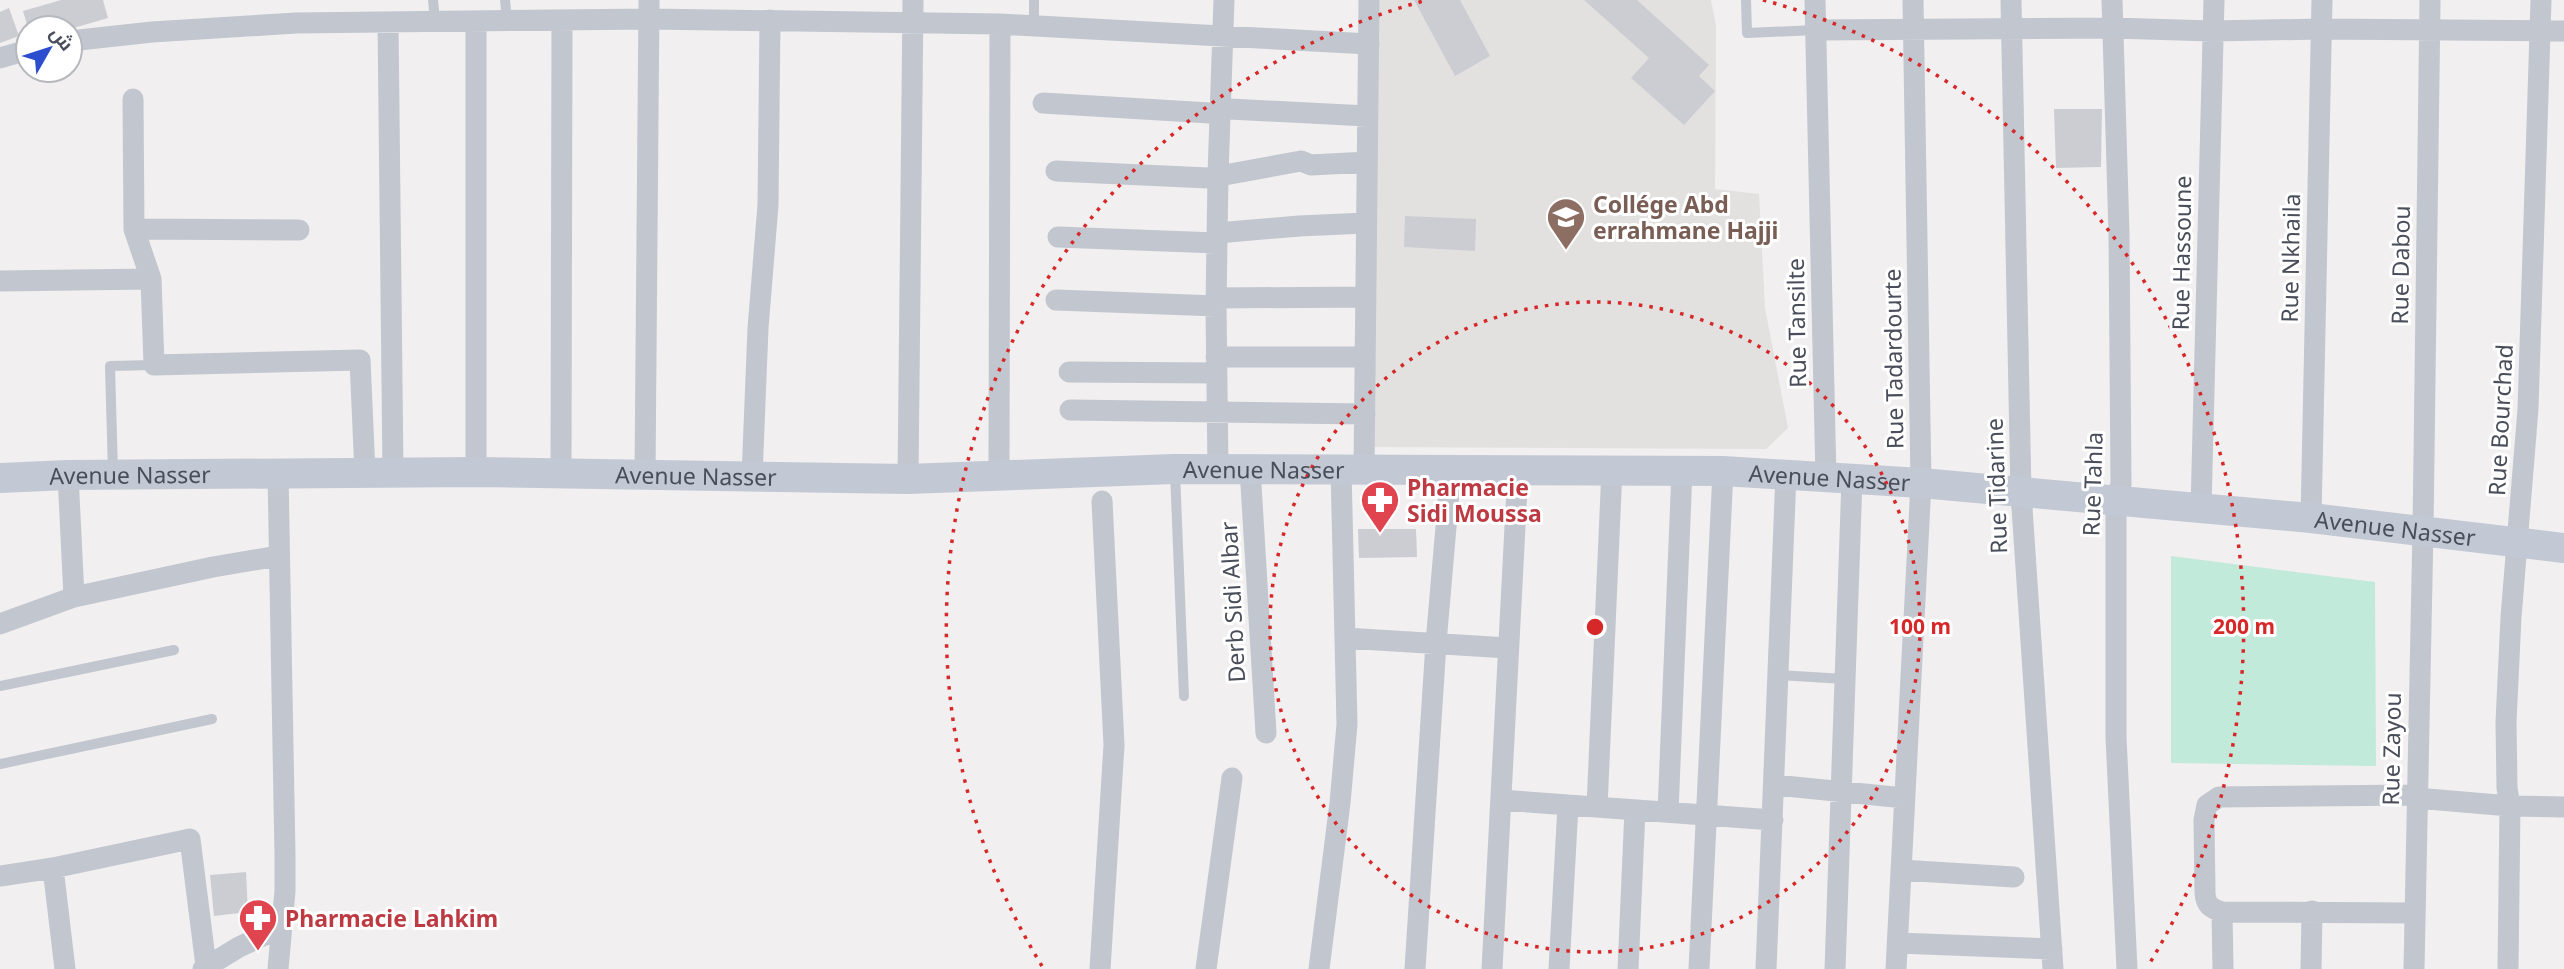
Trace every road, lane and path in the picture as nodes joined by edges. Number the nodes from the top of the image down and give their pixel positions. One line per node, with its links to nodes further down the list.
1 (913, 0): 21 (street)
2 (1034, 0): 23 (lane)
3 (1224, 0): 33 (street)
4 (1369, 0): 35 (street)
5 (1746, 0): 29 (lane)
6 (1815, 0): 29 (street, Rue Tansilte)
7 (1913, 0): 24 (street, Rue Tadardourte)
8 (2011, 0): 25 (street, Rue Tidarine)
9 (2112, 0): 26 (street, Rue Tahla)
10 (2214, 0): 30 (street, Rue Hassoune)
11 (2322, 0): 27 (street, Rue Nkhaila)
12 (2430, 0): 28 (street, Rue Dabou)
13 (2541, 0): 31 (street, Rue Bourchad)
14 (650, 9): 17 (street); 18 (street); 74 (street)
15 (434, 10): 19 (street); 20 (street)
16 (506, 10): 17 (street); 19 (street)
17 (562, 20): 72 (street)
18 (770, 20): 21 (street); 78 (street)
19 (476, 21): 69 (street)
20 (388, 22): 34 (street); 71 (street)
21 (913, 23): 22 (street); 81 (street)
22 (1000, 24): 23 (street); 77 (street)
23 (1034, 25): 33 (street)
24 (1913, 29): 25 (street); 29 (street); 82 (street, Rue Tadardourte)
25 (2011, 29): 26 (street); 84 (street, Rue Tidarine)
26 (2113, 29): 30 (street); 85 (street, Rue Tahla)
27 (2321, 29): 28 (street); 30 (street); 87 (street, Rue Nkhaila)
28 (2429, 29): 31 (street); 88 (street, Rue Dabou)
29 (1816, 30): 80 (street, Rue Tansilte)
30 (2212, 31): 86 (street, Rue Hassoune)
31 (2540, 31): 32 (street); 89 (street, Rue Bourchad)
32 (2564, 31)
33 (1224, 36): 35 (street); 38 (street)
34 (84, 39)
35 (1369, 44): 39 (street)
36 (133, 99): 44 (street)
37 (1043, 103): 38 (street)
38 (1221, 111): 39 (street); 42 (street)
39 (1367, 116): 40 (street)
40 (1367, 162): 42 (street); 43 (street)
41 (1056, 171): 42 (street)
42 (1218, 175): 47 (street)
43 (1366, 223): 47 (street); 50 (street)
44 (134, 229): 45 (street); 48 (street)
45 (299, 230)
46 (1058, 237): 47 (street)
47 (1217, 238): 52 (street)
48 (151, 279): 49 (street); 54 (street)
49 (0, 281)
50 (1366, 297): 52 (street); 53 (street)
51 (1056, 300): 52 (street)
52 (1216, 302): 55 (street)
53 (1365, 357): 55 (street); 59 (street)
54 (153, 365): 71 (street); 73 (lane)
55 (1216, 365): 56 (street); 58 (street)
56 (1069, 372)
57 (1070, 410): 58 (street)
58 (1216, 412): 59 (street); 62 (street)
59 (1365, 414): 63 (street)
60 (1250, 468): 62 (street, Avenue Nasser); 63 (street, Avenue Nasser); 103 (street, Derb Sidi Albar)
61 (1174, 469): 62 (street, Avenue Nasser); 83 (street, Avenue Nasser); 101 (lane)
62 (1218, 469)
63 (1353, 469): 64 (street, Avenue Nasser); 94 (street)
64 (1451, 469): 65 (street, Avenue Nasser); 95 (street)
65 (1518, 469): 66 (street, Avenue Nasser); 96 (street)
66 (1612, 469): 67 (street, Avenue Nasser); 113 (street)
67 (1682, 471): 68 (street, Avenue Nasser); 116 (street)
68 (1723, 471): 75 (street, Avenue Nasser); 117 (street)
69 (476, 472): 71 (street, Avenue Nasser); 72 (street, Avenue Nasser)
70 (278, 473): 71 (street, Avenue Nasser); 73 (street, Avenue Nasser); 91 (street)
71 (379, 473)
72 (561, 473): 74 (street, Avenue Nasser)
73 (113, 474): 76 (street, Avenue Nasser)
74 (645, 474): 78 (street, Avenue Nasser)
75 (1786, 474): 80 (street, Avenue Nasser); 98 (street)
76 (68, 475): 79 (street, Avenue Nasser); 92 (street)
77 (999, 475): 81 (street, Avenue Nasser); 83 (street, Avenue Nasser)
78 (752, 477): 81 (street, Avenue Nasser)
79 (0, 478)
80 (1839, 478): 82 (street, Avenue Nasser); 99 (street, Rue Tansilte)
81 (908, 479)
82 (1921, 483): 84 (street, Avenue Nasser); 109 (street, Rue Tadardourte)
83 (1102, 488): 132 (street)
84 (2021, 493): 85 (street, Avenue Nasser); 128 (street, Rue Tidarine)
85 (2116, 500): 86 (street, Avenue Nasser); 143 (street, Rue Tahla)
86 (2201, 508): 87 (street, Avenue Nasser)
87 (2311, 517): 88 (street, Avenue Nasser)
88 (2423, 530): 89 (street, Avenue Nasser); 108 (street, Rue Zayou)
89 (2518, 542): 90 (street, Avenue Nasser); 112 (street, Rue Bourchad)
90 (2564, 548)
91 (278, 556): 92 (street); 126 (street)
92 (74, 597): 93 (street)
93 (0, 624)
94 (1345, 638): 95 (street); 134 (street)
95 (1436, 643): 96 (street); 135 (street)
96 (1508, 648): 110 (street)
97 (174, 650): 100 (lane)
98 (1779, 675): 99 (lane); 106 (street)
99 (1844, 679): 107 (street, Rue Tansilte)
100 (0, 687)
101 (1184, 696)
102 (212, 719): 104 (lane)
103 (1266, 733)
104 (0, 764)
105 (1232, 778): 133 (street)
106 (1775, 785): 107 (street); 118 (street)
107 (1841, 792): 109 (street); 141 (street, Rue Tansilte)
108 (2416, 797): 112 (street); 124 (street); 125 (street, Rue Zayou)
109 (1904, 798): 120 (street, Rue Tadardourte)
110 (1501, 800): 111 (street); 136 (street)
111 (1568, 805): 113 (street); 137 (street)
112 (2510, 806): 114 (street); 147 (street, Rue Bourchad)
113 (1597, 807): 115 (street)
114 (2564, 807)
115 (1635, 810): 116 (street); 138 (street)
116 (1668, 812): 117 (street)
117 (1707, 814): 118 (street); 139 (street)
118 (1773, 820): 140 (street)
119 (52, 868): 121 (street); 129 (street); 130 (street)
120 (1901, 870): 122 (street); 127 (street, Rue Tadardourte)
121 (0, 876)
122 (2014, 877)
123 (2312, 911): 124 (street); 125 (street); 145 (street)
124 (2222, 912): 144 (street)
125 (2414, 913): 146 (street, Rue Zayou)
126 (282, 927): 129 (street); 131 (street)
127 (1898, 943): 128 (street); 142 (street, Rue Tadardourte)
128 (2052, 959)
129 (204, 968)
130 (65, 969)
131 (278, 969)
132 (1100, 969)
133 (1206, 969)
134 (1319, 969)
135 (1415, 969)
136 (1492, 969)
137 (1559, 969)
138 (1628, 969)
139 (1699, 969)
140 (1766, 969)
141 (1835, 969)
142 (1896, 969)
143 (2127, 969)
144 (2223, 969)
145 (2311, 969)
146 (2414, 969)
147 (2508, 969)

